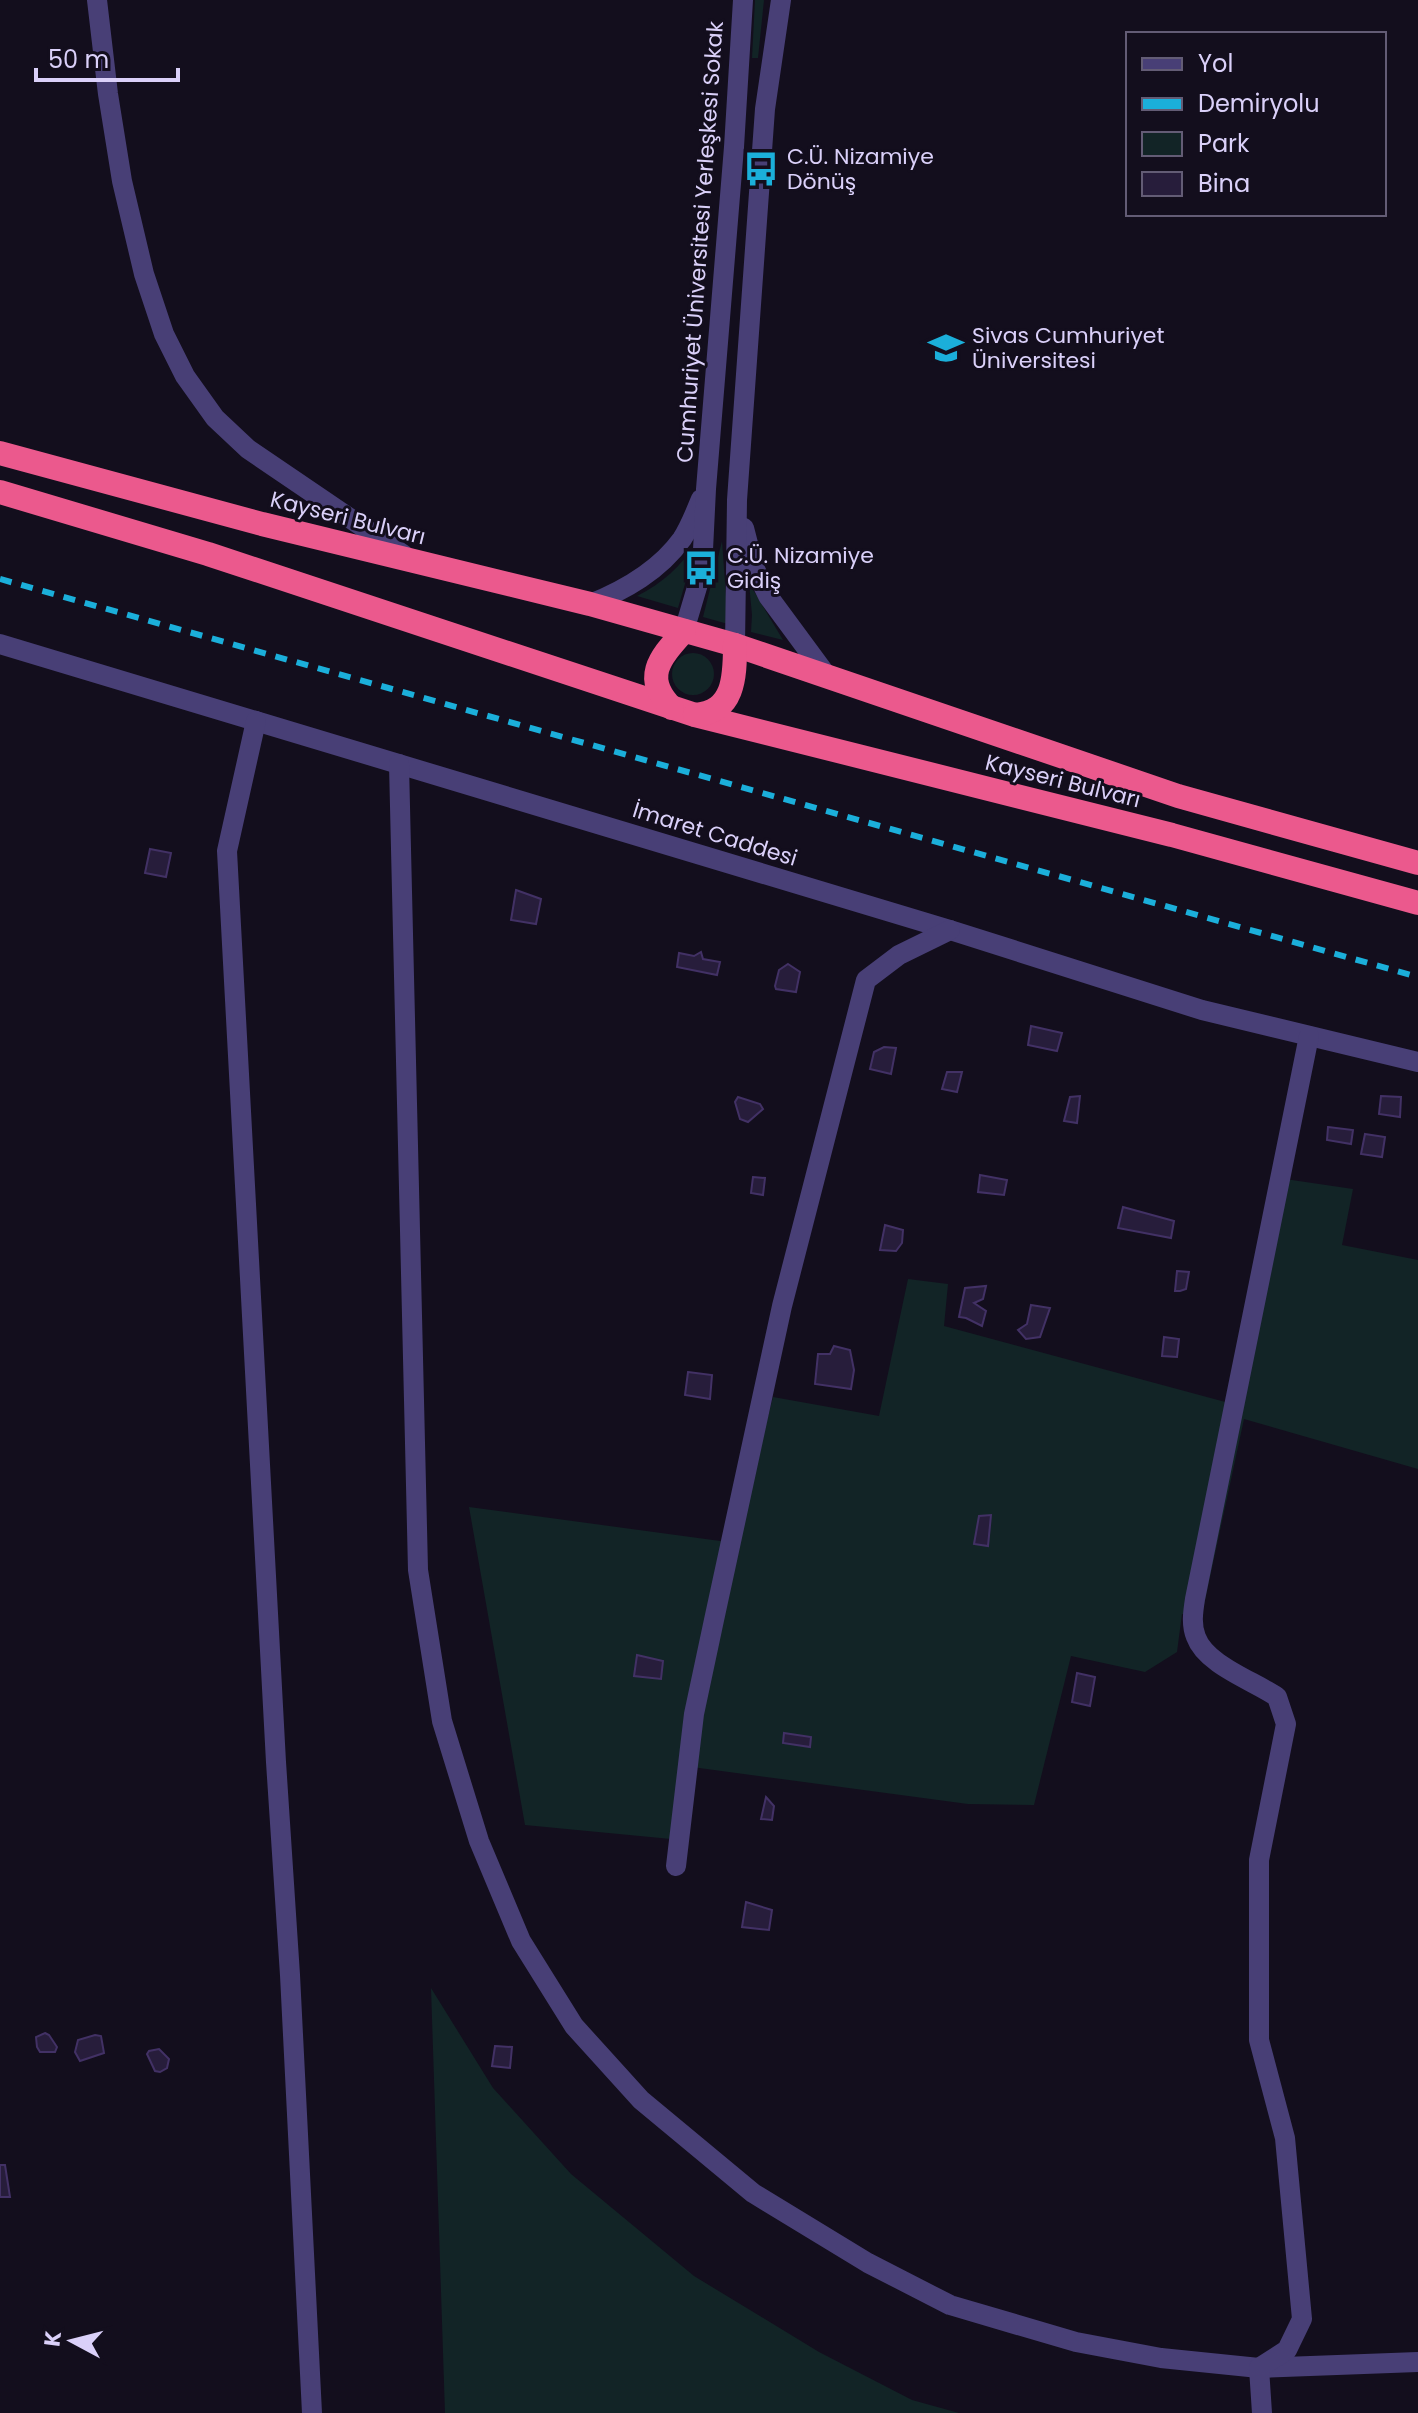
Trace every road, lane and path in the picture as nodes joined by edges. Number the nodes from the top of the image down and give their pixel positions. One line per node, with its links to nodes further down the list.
1 (97, 0): 8 (street)
2 (743, 0): 5 (street, Cumhuriyet Üniversitesi Yerleşkesi Sokak)
3 (781, 0): 7 (street)
4 (0, 453): 8 (highway, Kayseri Bulvarı)
5 (706, 489): 9 (street, Cumhuriyet Üniversitesi Yerleşkesi Sokak); 10 (street, Cumhuriyet Üniversitesi Yerleşkesi Sokak)
6 (0, 492): 14 (highway, Kayseri Bulvarı)
7 (737, 500): 12 (street); 13 (street)
8 (411, 560): 9 (highway, Kayseri Bulvarı)
9 (590, 604): 10 (highway, Kayseri Bulvarı)
10 (684, 631): 12 (highway); 14 (highway)
11 (0, 644): 15 (street, İmaret Caddesi)
12 (735, 645): 13 (highway, Kayseri Bulvarı); 14 (highway)
13 (827, 676): 17 (highway, Kayseri Bulvarı)
14 (683, 712): 18 (highway, Kayseri Bulvarı)
15 (256, 721): 16 (street, İmaret Caddesi); 25 (street)
16 (399, 764): 19 (street, İmaret Caddesi); 24 (street)
17 (1418, 863)
18 (1418, 903)
19 (950, 930): 20 (street, İmaret Caddesi); 22 (street)
20 (1309, 1036): 21 (street, İmaret Caddesi); 24 (street)
21 (1418, 1062)
22 (676, 1866)
23 (1418, 2362): 24 (street)
24 (1259, 2368): 26 (street)
25 (312, 2413)
26 (1262, 2413)

